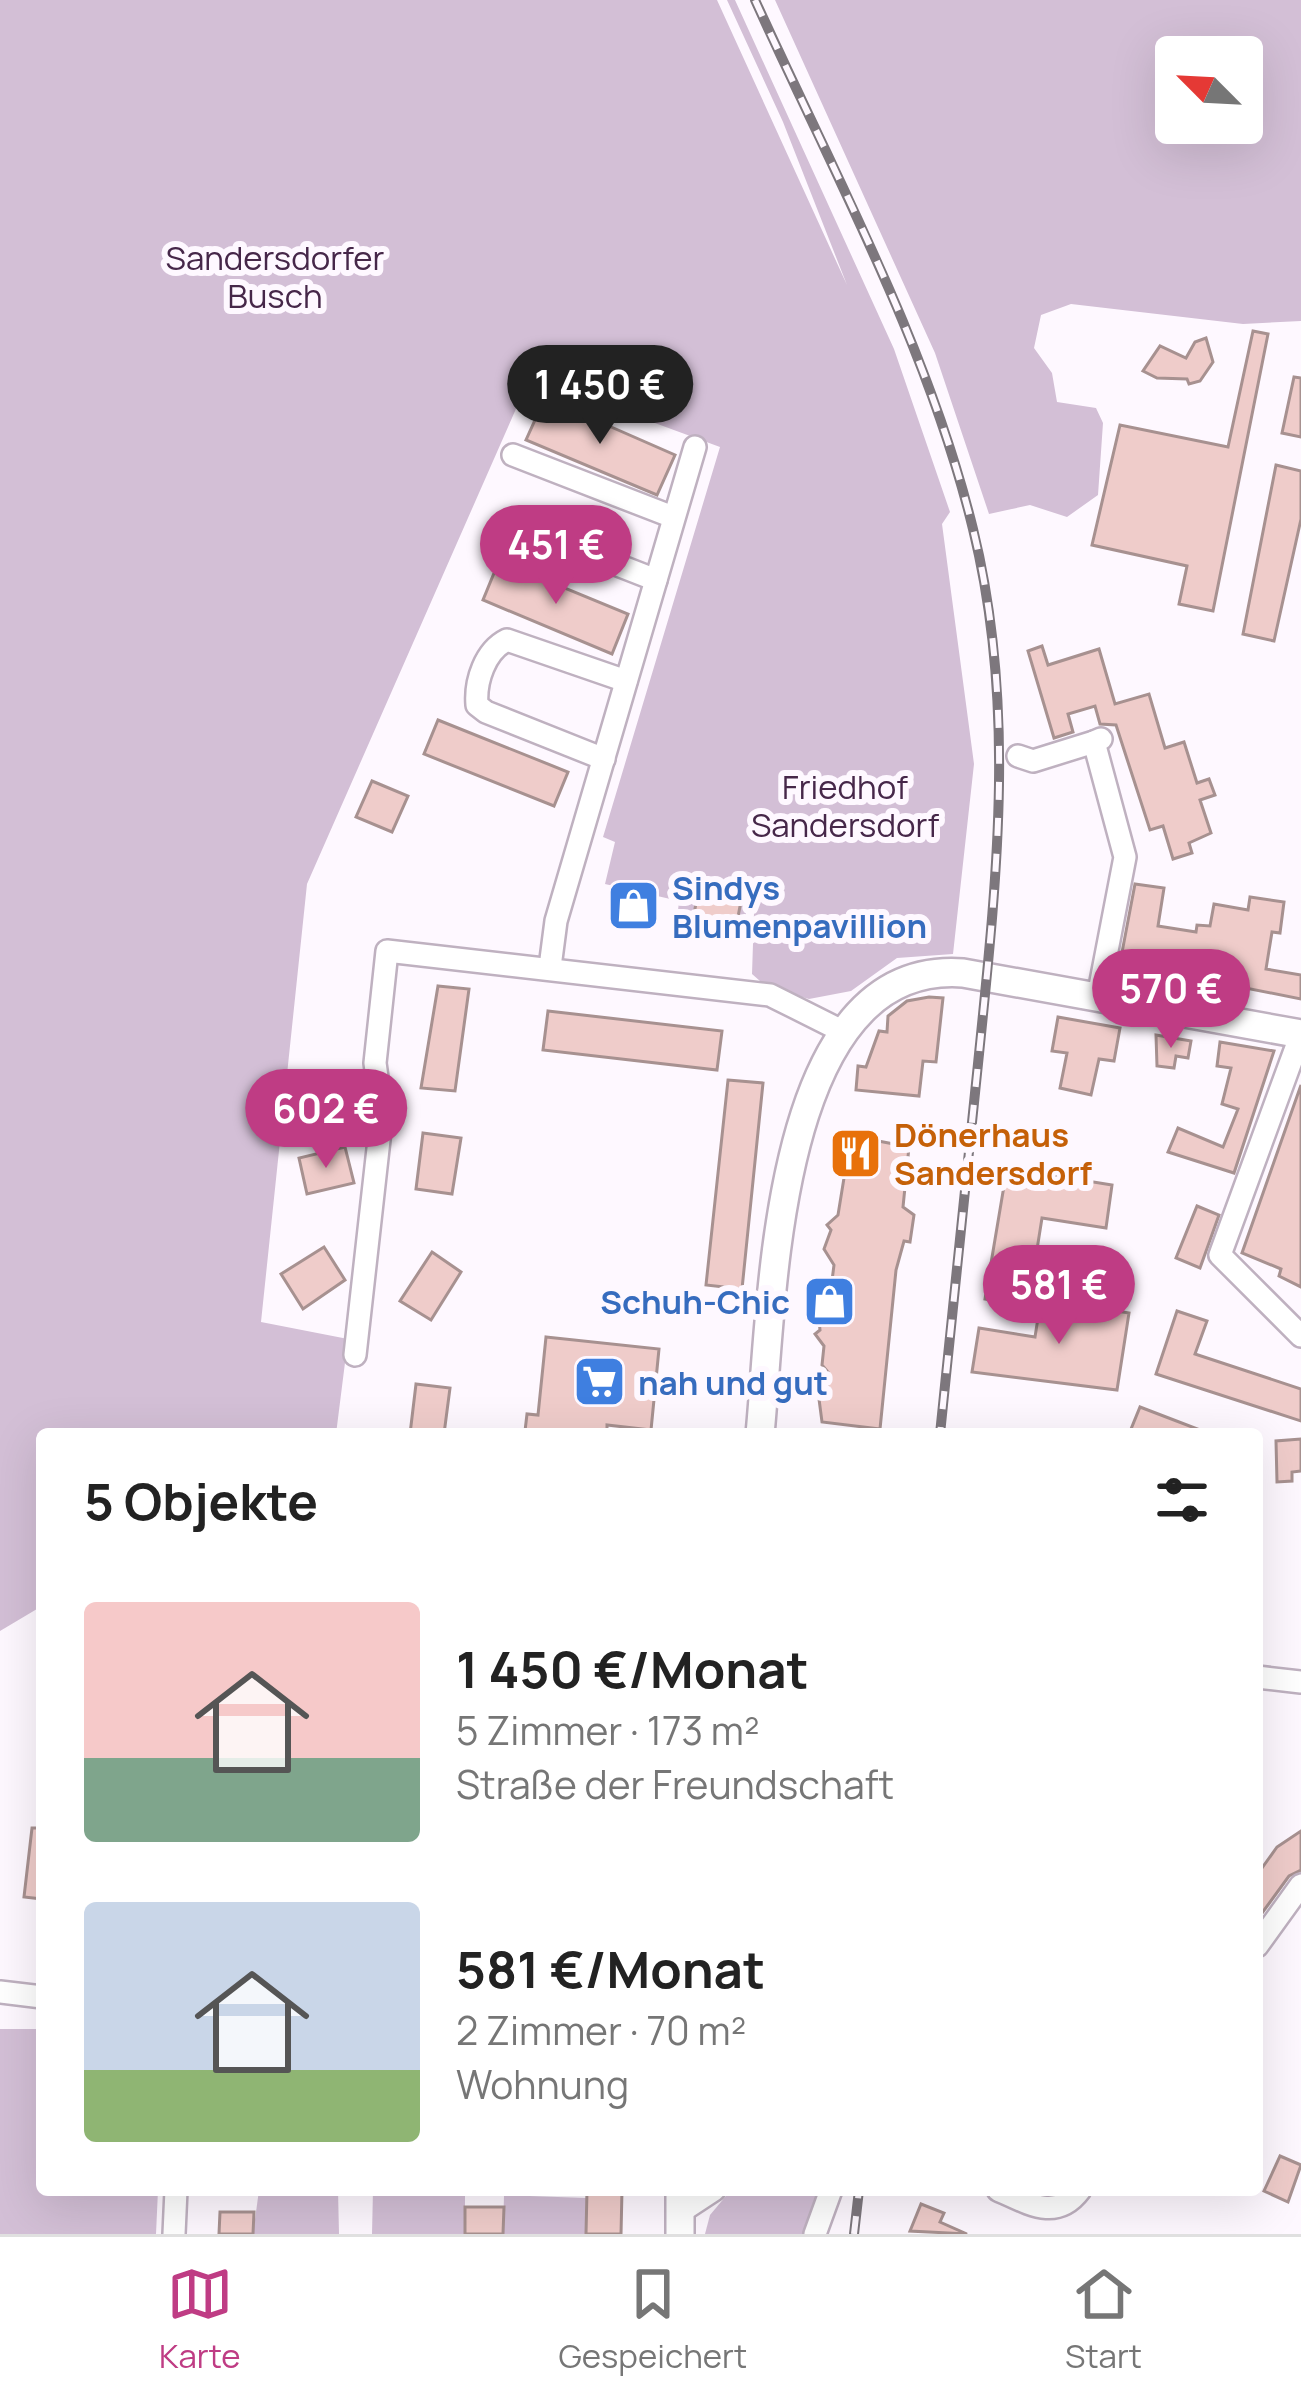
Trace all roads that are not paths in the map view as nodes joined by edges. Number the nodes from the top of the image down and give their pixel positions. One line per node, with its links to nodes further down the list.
1 (695, 447): 3 (street)
2 (514, 454): 3 (street)
3 (673, 518): 5 (street)
4 (533, 532): 5 (street)
5 (656, 580): 6 (street)
6 (626, 681): 8 (street); 8 (street)
7 (1018, 756): 10 (street)
8 (604, 759): 9 (street)
9 (550, 967): 11 (street); 14 (street)
10 (1098, 997): 11 (street); 12 (street)
11 (846, 1033): 15 (street)
12 (1301, 1034): 13 (street)
13 (1301, 1336)
14 (355, 1355)
15 (761, 1428)
16 (1263, 1678): 17 (street)
17 (1301, 1682)
18 (1301, 1886): 19 (street)
19 (1263, 1938)
20 (0, 1992): 21 (street)
21 (36, 1995)
22 (176, 2196): 26 (street)
23 (829, 2196): 27 (street)
24 (1014, 2196): 25 (street)
25 (1075, 2196)
26 (174, 2234)
27 (815, 2234)

